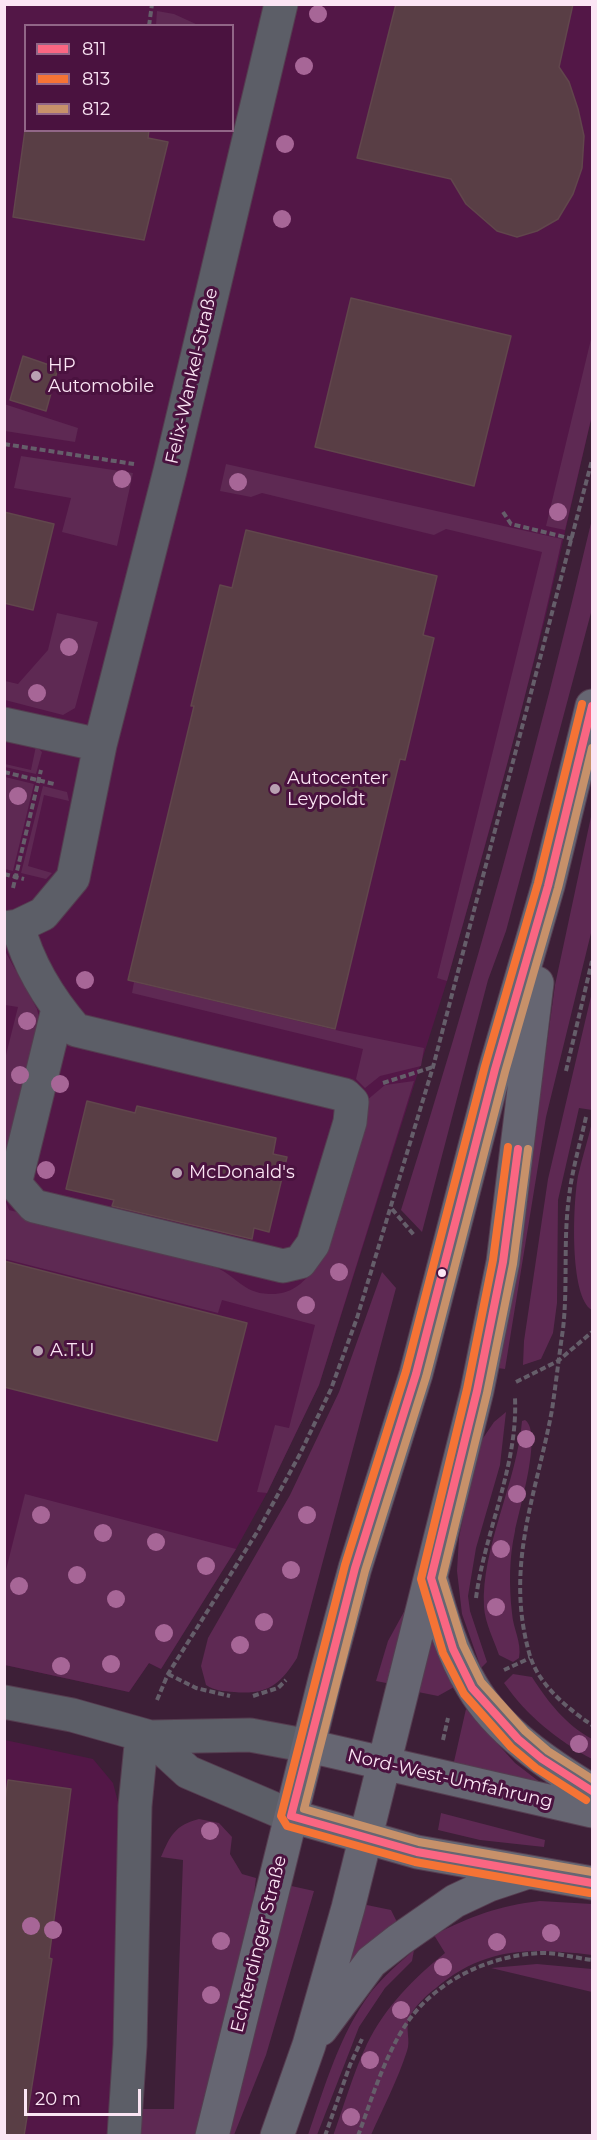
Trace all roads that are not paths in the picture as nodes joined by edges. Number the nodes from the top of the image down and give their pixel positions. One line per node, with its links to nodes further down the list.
1 (280, 5): 4 (street, Felix-Wankel-Straße)
2 (592, 706): 5 (main road, Echterdinger Straße)
3 (4, 724): 4 (street)
4 (100, 745): 6 (street, Felix-Wankel-Straße)
5 (548, 886): 8 (main road, Echterdinger Straße); 11 (main road, Echterdinger Straße)
6 (11, 917): 7 (street)
7 (58, 1009): 7 (street)
8 (431, 1578): 12 (main road, Echterdinger Straße); 13 (main road)
9 (4, 1702): 10 (street)
10 (146, 1736): 11 (street); 15 (street); 20 (street)
11 (309, 1746): 12 (main road, Nord-West-Umfahrung); 15 (main road, Echterdinger Straße)
12 (382, 1765): 14 (main road, Nord-West-Umfahrung); 16 (main road, Echterdinger Straße)
13 (592, 1791)
14 (592, 1811)
15 (291, 1816): 16 (main road); 21 (main road, Echterdinger Straße)
16 (366, 1836): 17 (main road); 19 (main road, Echterdinger Straße)
17 (526, 1872): 18 (main road); 19 (main road)
18 (592, 1883)
19 (309, 2045): 22 (main road, Echterdinger Straße)
20 (124, 2136)
21 (212, 2136)
22 (277, 2136)

